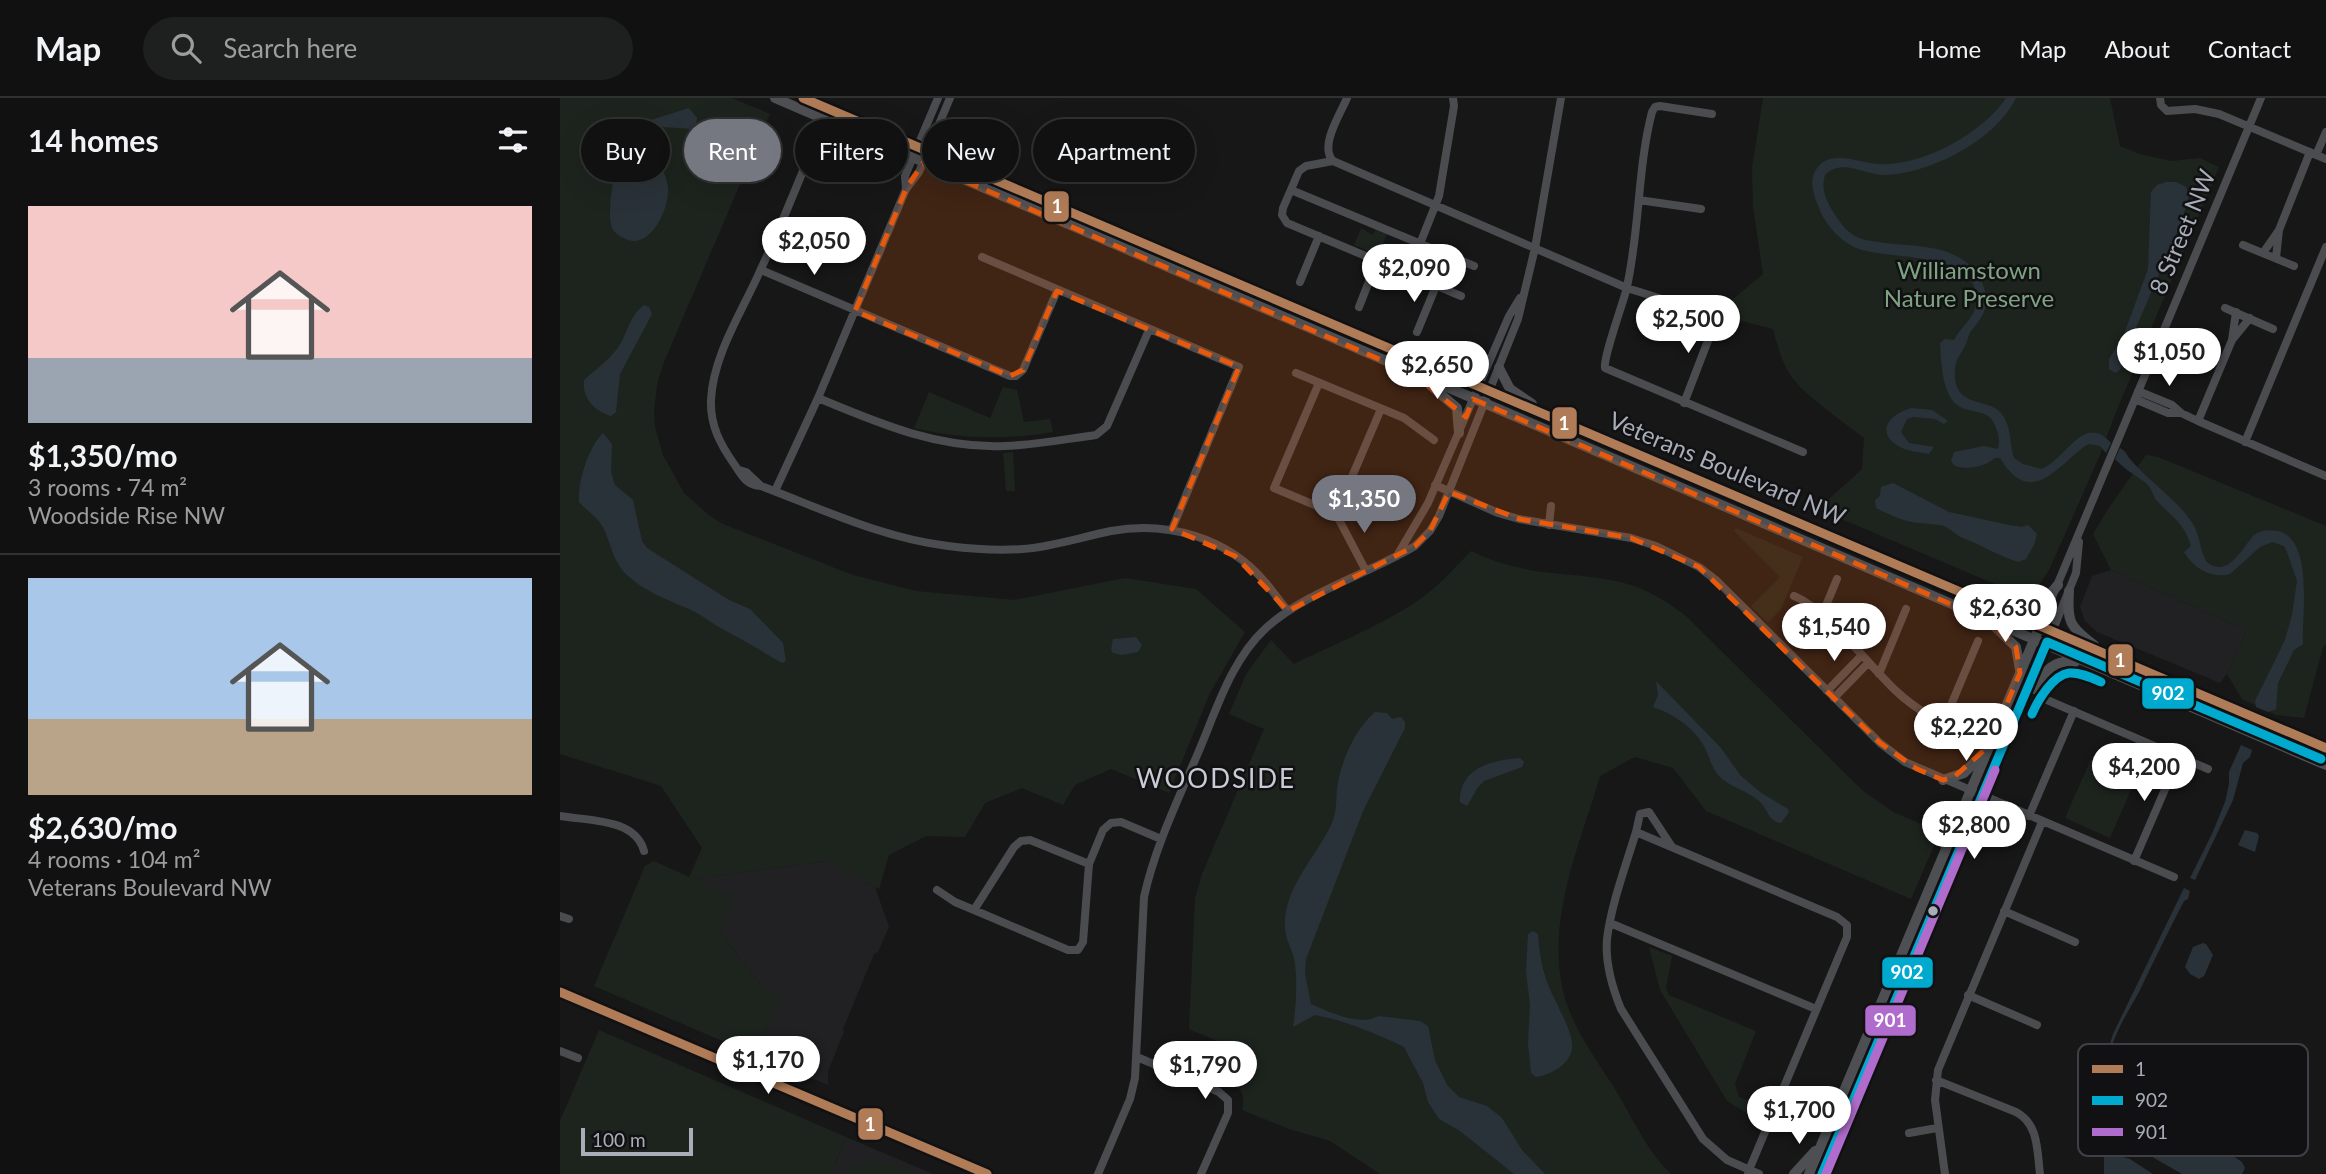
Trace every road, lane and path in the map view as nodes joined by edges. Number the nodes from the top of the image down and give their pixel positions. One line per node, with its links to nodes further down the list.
1 (775, 98): 18 (main road, Veterans Boulevard NW)
2 (803, 98): 15 (main road, Veterans Boulevard NW)
3 (938, 98): 11 (street)
4 (950, 98): 12 (street)
5 (1347, 98): 19 (street)
6 (1453, 98): 24 (street)
7 (1560, 98): 31 (street)
8 (2160, 98): 13 (street)
9 (2261, 98): 13 (street, 8 Street NW)
10 (1712, 114): 23 (street)
11 (932, 119)
12 (942, 119)
13 (2249, 126): 16 (street); 61 (street, 8 Street NW)
14 (2326, 132): 16 (street)
15 (922, 150): 18 (street)
16 (2313, 153): 17 (street); 26 (street)
17 (2326, 159)
18 (918, 160): 48 (street); 57 (main road, Veterans Boulevard NW)
19 (1333, 162): 22 (street); 24 (street)
20 (798, 182): 38 (street)
21 (996, 182): 59 (main road, Veterans Boulevard NW)
22 (1291, 190): 27 (street); 28 (street)
23 (1639, 200): 25 (street); 42 (street)
24 (1436, 205): 28 (street); 31 (street)
25 (1701, 209)
26 (2278, 230): 32 (street); 34 (street)
27 (1319, 236): 35 (street); 40 (street)
28 (1420, 244): 36 (street); 39 (street)
29 (2243, 245): 32 (street)
30 (2326, 247): 71 (street)
31 (1535, 248): 42 (street); 44 (street)
32 (2263, 253): 34 (street)
33 (982, 257): 43 (street)
34 (2276, 258): 37 (street)
35 (1377, 261): 39 (street); 46 (street)
36 (1474, 266)
37 (2294, 266)
38 (761, 270): 48 (street); 75 (street)
39 (1408, 274): 41 (street)
40 (1300, 282)
41 (1436, 286): 45 (street); 53 (street)
42 (1627, 288): 64 (street); 64 (street)
43 (1057, 290): 48 (street); 52 (street)
44 (1523, 292): 55 (street); 59 (street)
45 (1461, 296)
46 (1359, 307)
47 (2225, 308): 49 (street)
48 (855, 311): 62 (street)
49 (2236, 312): 50 (street); 54 (street)
50 (2250, 318): 51 (street); 54 (street)
51 (2273, 329)
52 (1149, 330): 62 (street); 80 (street)
53 (1418, 332)
54 (2232, 340): 68 (street)
55 (1499, 368): 60 (street); 67 (main road)
56 (1296, 373): 58 (street)
57 (1414, 374): 63 (main road, Veterans Boulevard NW); 69 (main road)
58 (1319, 383): 66 (street); 78 (street)
59 (1479, 386): 60 (main road, Veterans Boulevard NW); 63 (street)
60 (1490, 391): 65 (street); 67 (main road, Veterans Boulevard NW)
61 (2136, 395): 68 (street); 81 (street, 8 Street NW)
62 (818, 398): 75 (street)
63 (1473, 399): 65 (main road, Veterans Boulevard NW); 69 (street)
64 (1684, 403): 72 (street)
65 (1485, 404): 76 (street); 92 (main road, Veterans Boulevard NW)
66 (1381, 409): 70 (street); 78 (street)
67 (1547, 415): 89 (main road, Veterans Boulevard NW)
68 (2198, 421): 71 (street)
69 (1459, 433): 74 (street)
70 (1434, 440)
71 (2245, 442): 73 (street)
72 (1803, 452)
73 (2326, 476)
74 (1436, 485): 76 (street); 82 (street)
75 (775, 491): 80 (street)
76 (1449, 491): 79 (street); 82 (street)
77 (1551, 506): 79 (street)
78 (1336, 514): 83 (street)
79 (1549, 525): 104 (street)
80 (1172, 528): 90 (street)
81 (2079, 537): 85 (street, 8 Street NW); 86 (street, 8 Street NW)
82 (1398, 554): 83 (street)
83 (1366, 571): 90 (street)
84 (1837, 579): 91 (street)
85 (2057, 585): 89 (main road); 93 (street, 8 Street NW)
86 (2069, 590): 94 (street, 8 Street NW); 99 (main road)
87 (1794, 596): 91 (street)
88 (1906, 609): 103 (street)
89 (2001, 610): 93 (main road, Veterans Boulevard NW)
90 (1287, 611): 125 (street)
91 (1822, 615): 98 (street)
92 (1988, 620): 95 (main road, Veterans Boulevard NW); 102 (main road)
93 (2040, 626): 94 (main road, Veterans Boulevard NW); 95 (main road, 8 Street NW)
94 (2052, 632): 97 (main road, 8 Street NW); 99 (main road, Veterans Boulevard NW)
95 (2034, 640): 97 (main road, Veterans Boulevard NW); 102 (main road, 8 Street NW)
96 (1978, 641): 109 (street)
97 (2046, 645): 101 (main road, Veterans Boulevard NW); 105 (main road, 8 Street NW)
98 (1861, 656): 100 (street); 104 (street)
99 (2109, 656): 112 (main road, Veterans Boulevard NW)
100 (1868, 663): 103 (street); 106 (street)
101 (2088, 663): 105 (main road); 114 (main road, Veterans Boulevard NW)
102 (2020, 673): 111 (main road, 8 Street NW)
103 (1879, 674): 109 (street)
104 (1827, 691): 106 (street)
105 (2026, 697): 118 (main road, 8 Street NW)
106 (1834, 698): 116 (street)
107 (2047, 700): 108 (street)
108 (2074, 711): 113 (street); 121 (street)
109 (1943, 723): 110 (street)
110 (1968, 735)
111 (1989, 746): 116 (main road); 117 (main road, 8 Street NW)
112 (2326, 748)
113 (2179, 757): 115 (street); 128 (street)
114 (2326, 765)
115 (2208, 769)
116 (1943, 780): 117 (street)
117 (1970, 791): 118 (street); 146 (main road, 8 Street NW)
118 (1984, 797): 119 (street); 124 (main road, 8 Street NW)
119 (2009, 808): 121 (street); 124 (main road)
120 (560, 816): 127 (street)
121 (2029, 816): 122 (street)
122 (2042, 821): 128 (street); 133 (street)
123 (1636, 832): 126 (street); 126 (street); 134 (street)
124 (1967, 837): 154 (main road, 8 Street NW)
125 (1161, 839): 129 (street); 142 (street)
126 (1672, 847): 138 (street)
127 (644, 851)
128 (2134, 861): 130 (street)
129 (1089, 864): 132 (street); 132 (street)
130 (2174, 877)
131 (937, 890): 132 (street)
132 (974, 910)
133 (2004, 912): 135 (street); 137 (street)
134 (1610, 923): 138 (street); 147 (street)
135 (2075, 942)
136 (560, 992): 148 (street)
137 (1968, 995): 139 (street); 143 (street)
138 (1816, 1009): 147 (street)
139 (2037, 1025)
140 (560, 1051): 141 (street)
141 (578, 1058)
142 (1137, 1058): 149 (street); 150 (street)
143 (1936, 1080): 144 (street); 156 (street)
144 (1937, 1128): 145 (street); 155 (street)
145 (1909, 1132)
146 (1822, 1142): 152 (main road); 153 (main road, 8 Street NW)
147 (1749, 1172): 151 (street)
148 (987, 1174)
149 (1098, 1174)
150 (1201, 1174)
151 (1759, 1174)
152 (1794, 1174)
153 (1809, 1174)
154 (1826, 1174)
155 (1945, 1174)
156 (2040, 1174)

